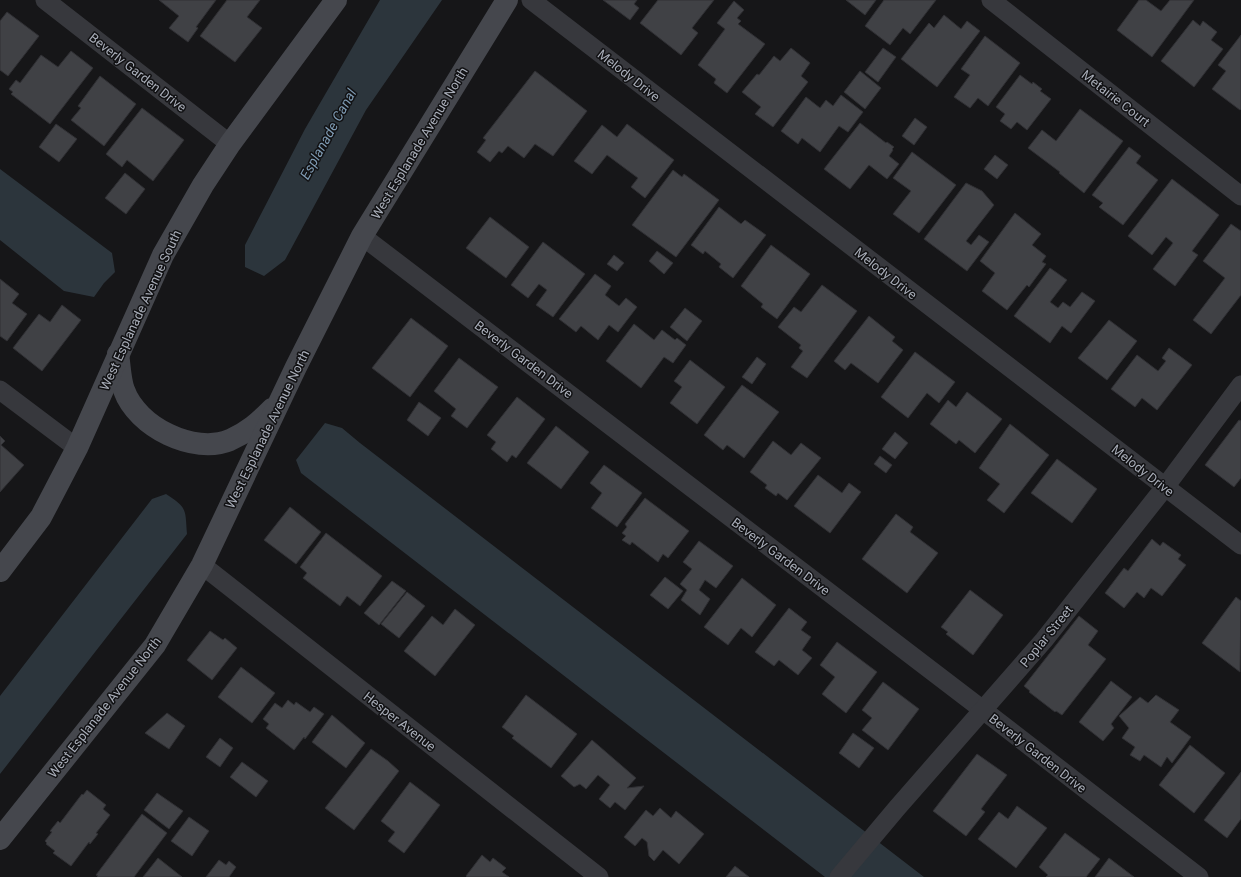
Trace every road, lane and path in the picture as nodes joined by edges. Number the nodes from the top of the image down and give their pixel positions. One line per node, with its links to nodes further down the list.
1 (45, 0): 6 (street, Beverly Garden Drive)
2 (336, 0): 6 (main road, West Esplanade Avenue South)
3 (507, 0): 8 (main road, West Esplanade Avenue North)
4 (531, 0): 14 (street, Melody Drive)
5 (991, 0): 7 (street, Metairie Court)
6 (230, 144): 9 (main road, West Esplanade Avenue South)
7 (1241, 196)
8 (362, 236): 12 (main road, West Esplanade Avenue North); 18 (street, Beverly Garden Drive)
9 (118, 354): 12 (main road); 13 (main road, West Esplanade Avenue South)
10 (1241, 384): 14 (street, Poplar Street)
11 (0, 390): 13 (street)
12 (279, 402): 16 (main road, West Esplanade Avenue North)
13 (77, 448): 17 (main road, West Esplanade Avenue South)
14 (1165, 487): 15 (street, Melody Drive); 18 (street, Poplar Street)
15 (1241, 545)
16 (202, 565): 19 (main road, West Esplanade Avenue North); 20 (street, Hesper Avenue)
17 (0, 571)
18 (983, 710): 21 (street, Poplar Street); 22 (street, Beverly Garden Drive)
19 (0, 839)
20 (599, 877)
21 (839, 877)
22 (1199, 877)

